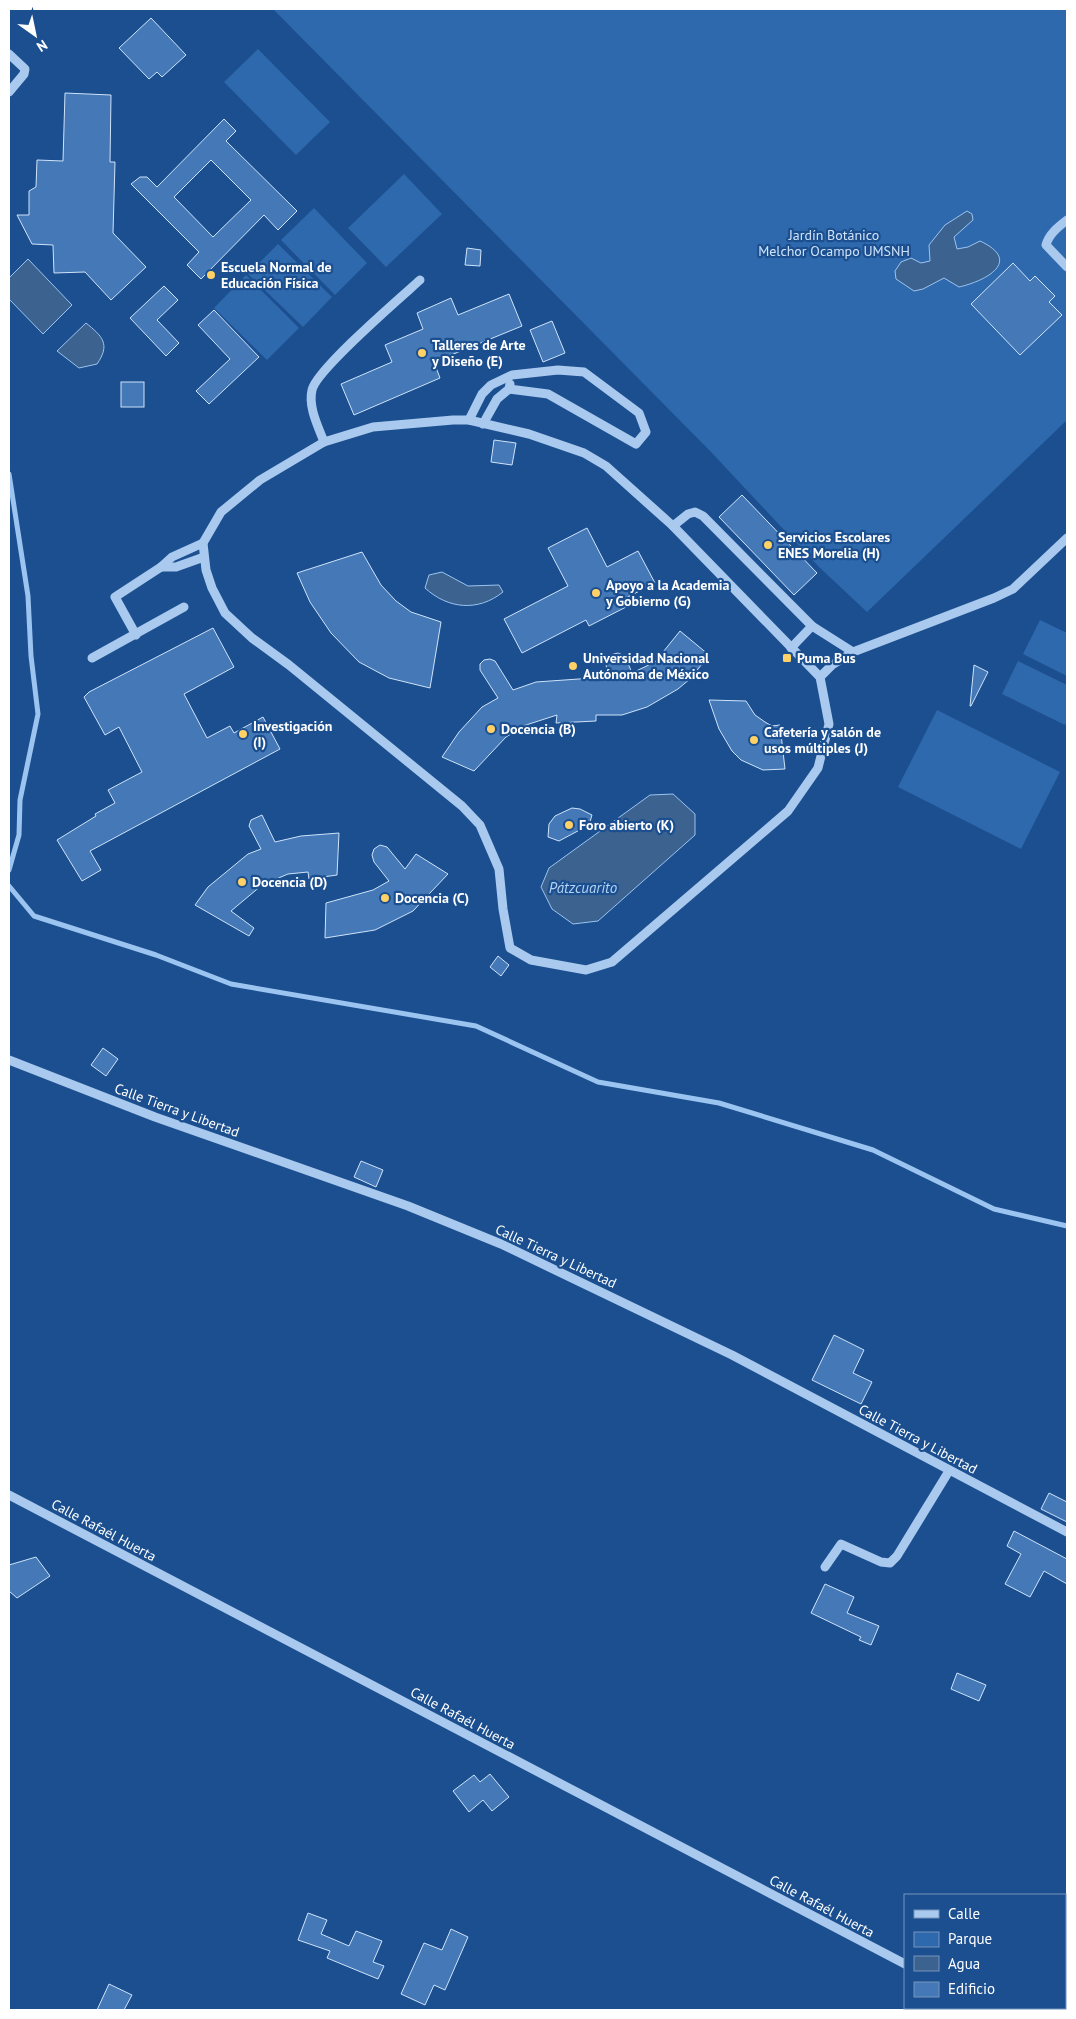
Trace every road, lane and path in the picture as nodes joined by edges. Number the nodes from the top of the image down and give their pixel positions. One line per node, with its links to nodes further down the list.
1 (9, 54): 2 (street)
2 (9, 92)
3 (1067, 220): 4 (street)
4 (1067, 266)
5 (420, 280): 10 (street)
6 (512, 375): 7 (street); 7 (street); 8 (street)
7 (509, 389): 9 (street)
8 (469, 420): 9 (street); 10 (street)
9 (483, 424): 11 (street)
10 (324, 442): 13 (street)
11 (673, 526): 17 (street); 19 (street)
12 (1067, 538): 20 (street)
13 (203, 543): 14 (street); 15 (street)
14 (204, 557): 15 (street); 22 (street)
15 (161, 567): 18 (street)
16 (184, 607): 18 (street)
17 (812, 626): 19 (street); 20 (street)
18 (136, 635): 21 (street)
19 (791, 648): 22 (street)
20 (853, 652): 22 (street)
21 (92, 658)
22 (820, 677)
23 (9, 1060): 24 (street, Calle Tierra y Libertad)
24 (948, 1471): 26 (street, Calle Tierra y Libertad); 27 (street)
25 (9, 1495): 28 (street, Calle Rafaél Huerta)
26 (1067, 1532)
27 (825, 1568)
28 (904, 1963)

